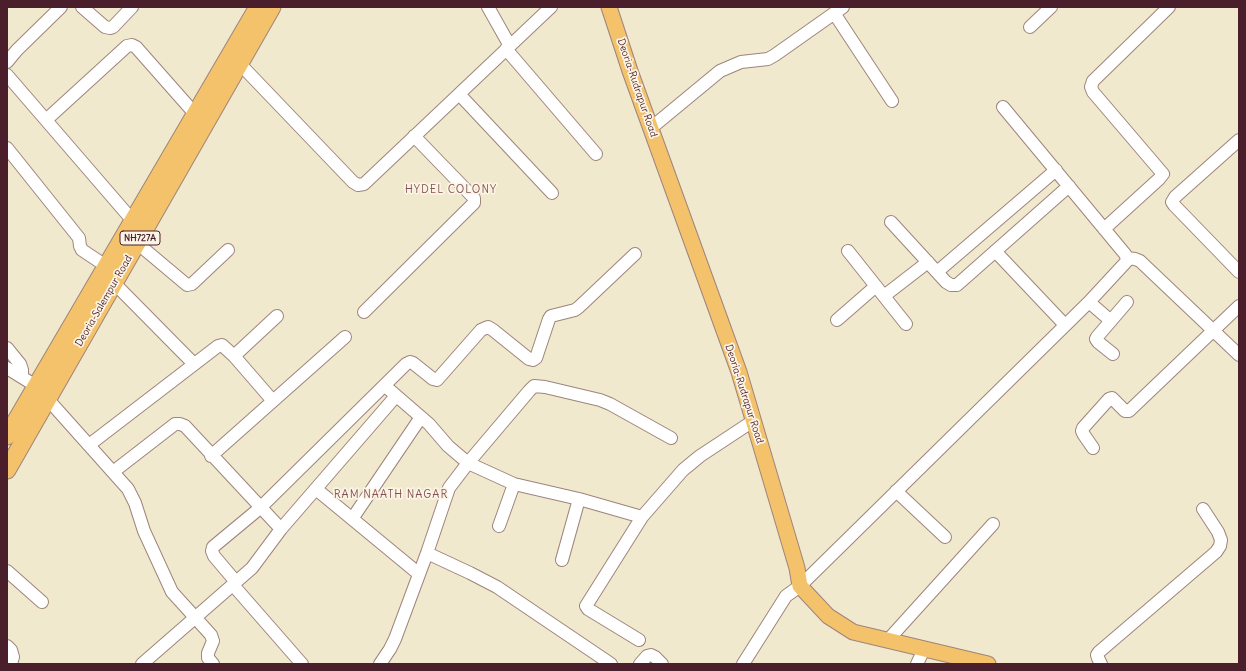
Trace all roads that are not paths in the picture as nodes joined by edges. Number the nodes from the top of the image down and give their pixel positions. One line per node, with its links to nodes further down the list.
1 (61, 7): 14 (street)
2 (82, 7): 3 (street)
3 (132, 7)
4 (258, 7): 20 (highway, Deoria-Salempur Road / NH727A)
5 (272, 7): 15 (highway, Deoria-Salempur Road / NH727A)
6 (488, 7): 13 (street)
7 (551, 7): 13 (street)
8 (609, 7): 22 (main road, Deoria-Rudrapur Road)
9 (1051, 7): 12 (street)
10 (1169, 7): 32 (street)
11 (839, 10): 18 (street); 22 (street)
12 (1030, 27)
13 (508, 48): 17 (street); 26 (street)
14 (7, 62)
15 (240, 64): 23 (street); 33 (highway, Deoria-Salempur Road / NH727A)
16 (7, 75): 21 (street)
17 (459, 94): 23 (street); 29 (street)
18 (892, 102)
19 (1003, 107): 27 (street)
20 (196, 115): 21 (street); 30 (highway, Deoria-Salempur Road / NH727A)
21 (46, 120): 30 (street)
22 (651, 128): 69 (main road, Deoria-Rudrapur Road)
23 (414, 136): 49 (street)
24 (1239, 140): 42 (street)
25 (7, 148): 40 (street)
26 (596, 154)
27 (1056, 170): 28 (street); 41 (street)
28 (1069, 186): 32 (street); 36 (street)
29 (552, 193)
30 (133, 221): 40 (highway, Deoria-Salempur Road / NH727A)
31 (891, 222): 39 (street)
32 (1104, 229): 38 (street)
33 (137, 243): 34 (street); 43 (highway, Deoria-Salempur Road / NH727A)
34 (228, 250)
35 (848, 251): 44 (street)
36 (995, 251): 41 (street); 54 (street)
37 (635, 254): 64 (street)
38 (1127, 258): 46 (street); 55 (street)
39 (928, 262): 41 (street); 45 (street)
40 (106, 266): 63 (highway, Deoria-Salempur Road / NH727A)
41 (937, 272)
42 (1239, 272)
43 (114, 283): 61 (street); 66 (highway, Deoria-Salempur Road / NH727A)
44 (876, 286): 45 (street); 51 (street)
45 (884, 296): 53 (street)
46 (1089, 302): 52 (street); 54 (street)
47 (1127, 302): 52 (street)
48 (1239, 306): 55 (street)
49 (364, 312)
50 (277, 316): 60 (street)
51 (837, 320)
52 (1111, 321): 58 (street)
53 (906, 324)
54 (1065, 325): 80 (street)
55 (1213, 330): 59 (street); 73 (street)
56 (345, 337): 67 (street)
57 (7, 348): 63 (street)
58 (1113, 354)
59 (1239, 355)
60 (234, 356): 61 (street); 67 (street)
61 (194, 364): 72 (street)
62 (7, 368): 63 (street)
63 (29, 382): 66 (street); 70 (highway, Deoria-Salempur Road / NH727A)
64 (385, 386): 65 (street); 82 (street)
65 (396, 396): 68 (street); 79 (street)
66 (48, 399): 72 (street); 76 (highway, Deoria-Salempur Road / NH727A)
67 (273, 401): 74 (street)
68 (421, 417): 75 (street); 85 (street)
69 (754, 421): 84 (street); 95 (main road, Deoria-Rudrapur Road)
70 (7, 436)
71 (671, 438): 75 (street)
72 (89, 445): 77 (street)
73 (1094, 448)
74 (211, 456): 77 (street); 82 (street)
75 (468, 463): 78 (street); 90 (street)
76 (7, 470)
77 (113, 472): 97 (street)
78 (514, 484): 81 (street); 87 (street)
79 (316, 489): 85 (street); 88 (street)
80 (896, 491): 89 (street); 95 (street)
81 (579, 499): 84 (street); 91 (street)
82 (260, 508): 88 (street); 94 (street)
83 (1203, 509): 113 (street)
84 (642, 517): 98 (street)
85 (352, 520): 93 (street)
86 (993, 524): 99 (street)
87 (500, 526)
88 (281, 530): 94 (street)
89 (945, 538)
90 (427, 554): 93 (street); 107 (street)
91 (562, 560)
92 (7, 571): 96 (street)
93 (419, 574): 106 (street)
94 (235, 584): 97 (street); 105 (street)
95 (800, 586): 99 (main road); 110 (street)
96 (42, 602)
97 (195, 618): 103 (street); 104 (street)
98 (639, 640)
99 (888, 640): 101 (main road)
100 (7, 646): 102 (street)
101 (924, 649): 111 (street); 112 (main road)
102 (11, 664)
103 (142, 664)
104 (213, 664)
105 (302, 664)
106 (380, 664)
107 (611, 664)
108 (640, 664): 109 (street)
109 (662, 664)
110 (743, 664)
111 (917, 664)
112 (988, 664)
113 (1102, 664)

